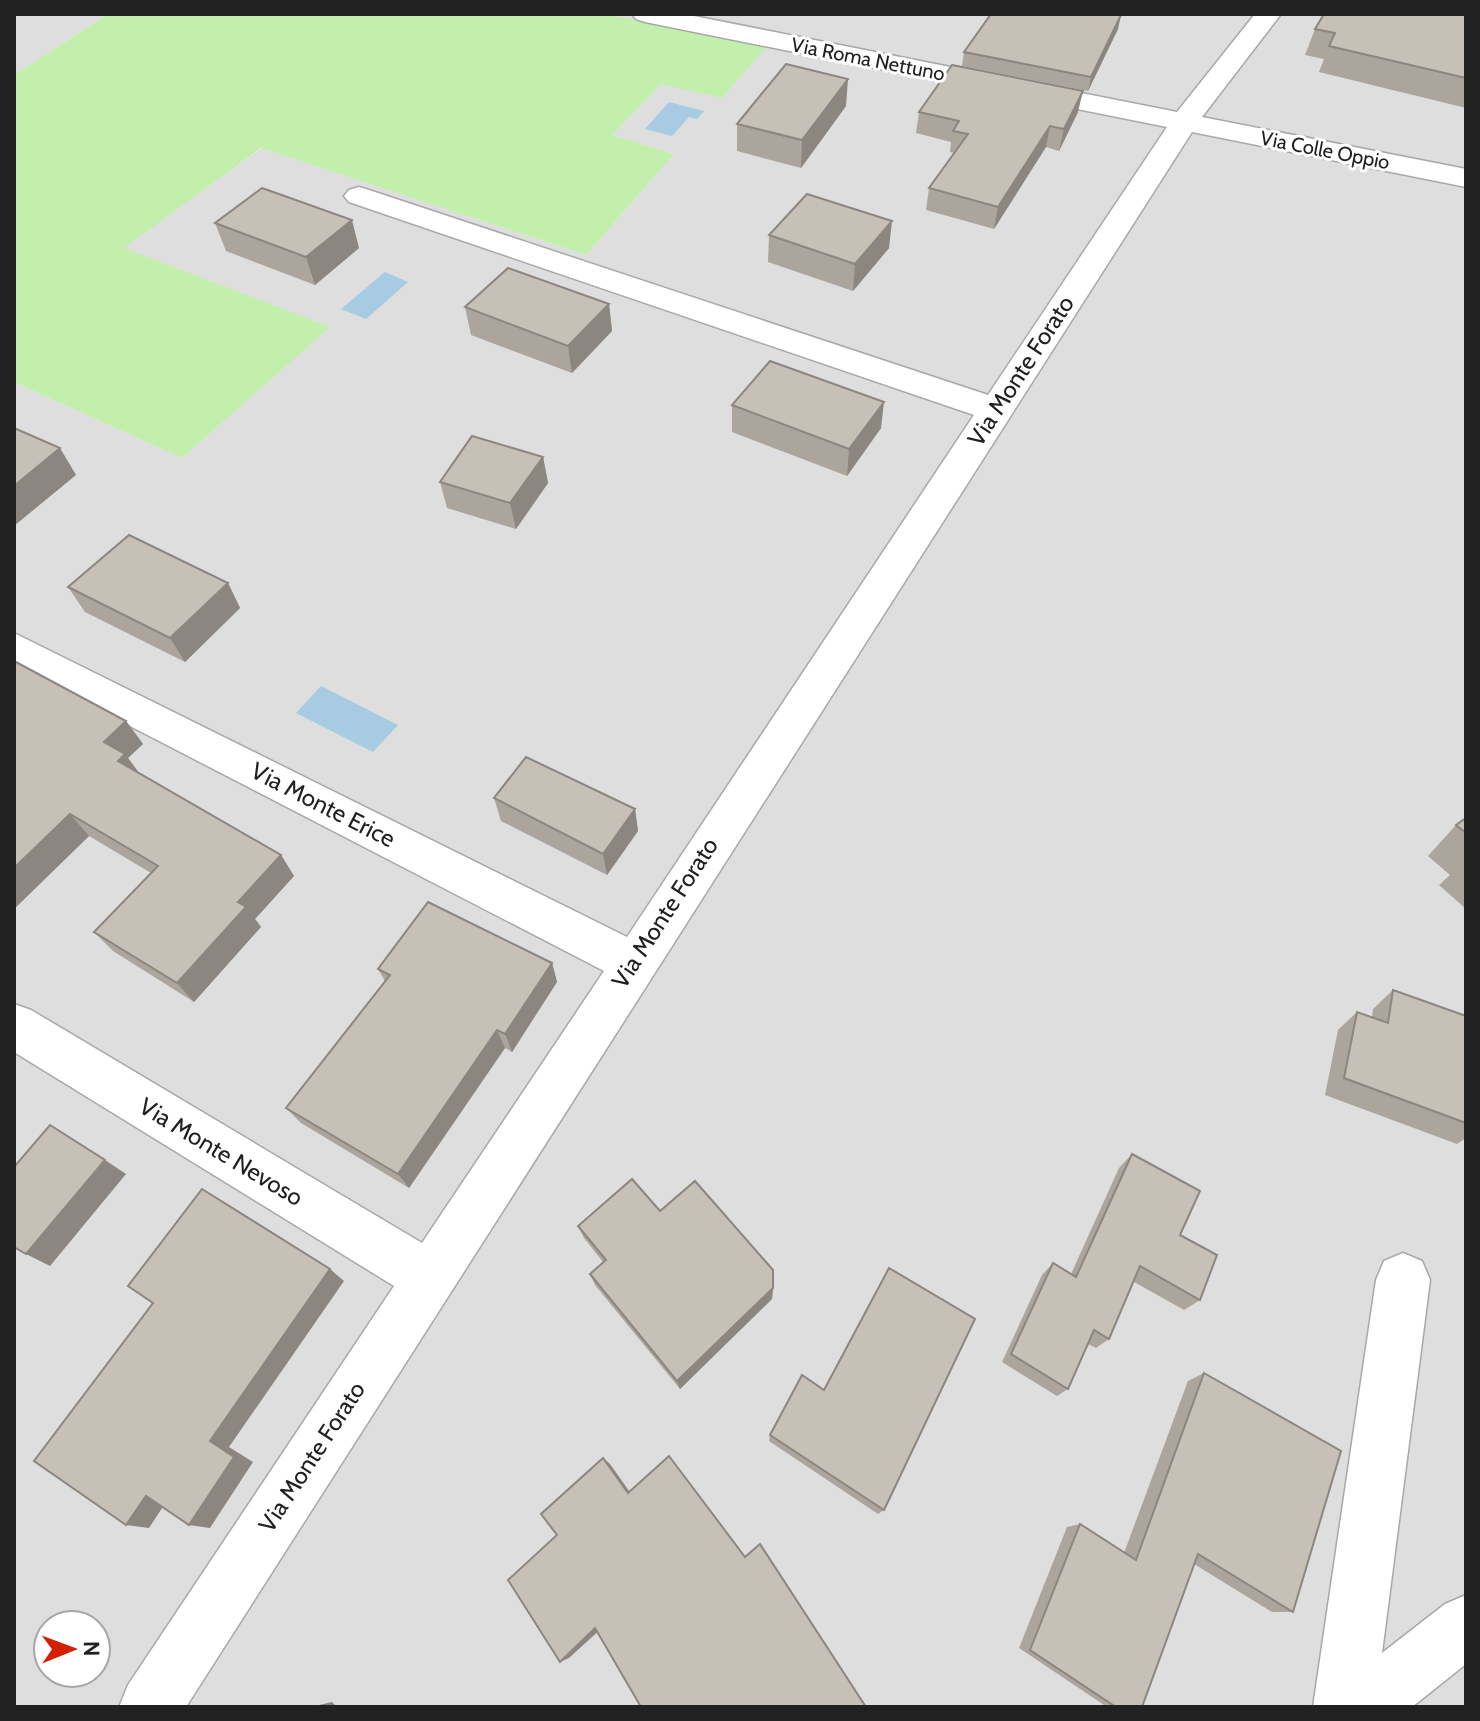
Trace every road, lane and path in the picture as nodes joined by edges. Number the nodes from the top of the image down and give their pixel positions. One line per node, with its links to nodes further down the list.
1 (645, 14): 3 (street, Via Roma Nettuno)
2 (1268, 14): 4 (street, Via Monte Forato)
3 (691, 18): 4 (street, Via Roma Nettuno)
4 (1184, 122): 5 (street, Via Colle Oppio); 7 (street, Via Monte Forato)
5 (1466, 178)
6 (359, 196): 7 (street)
7 (995, 410): 9 (street, Via Monte Forato)
8 (14, 648): 9 (street, Via Monte Erice)
9 (633, 963): 11 (street, Via Monte Forato)
10 (14, 1026): 11 (street, Via Monte Nevoso)
11 (429, 1277): 14 (street, Via Monte Forato)
12 (1403, 1280): 15 (street)
13 (1466, 1625): 16 (street)
14 (150, 1707)
15 (1344, 1707)
16 (1363, 1707)

